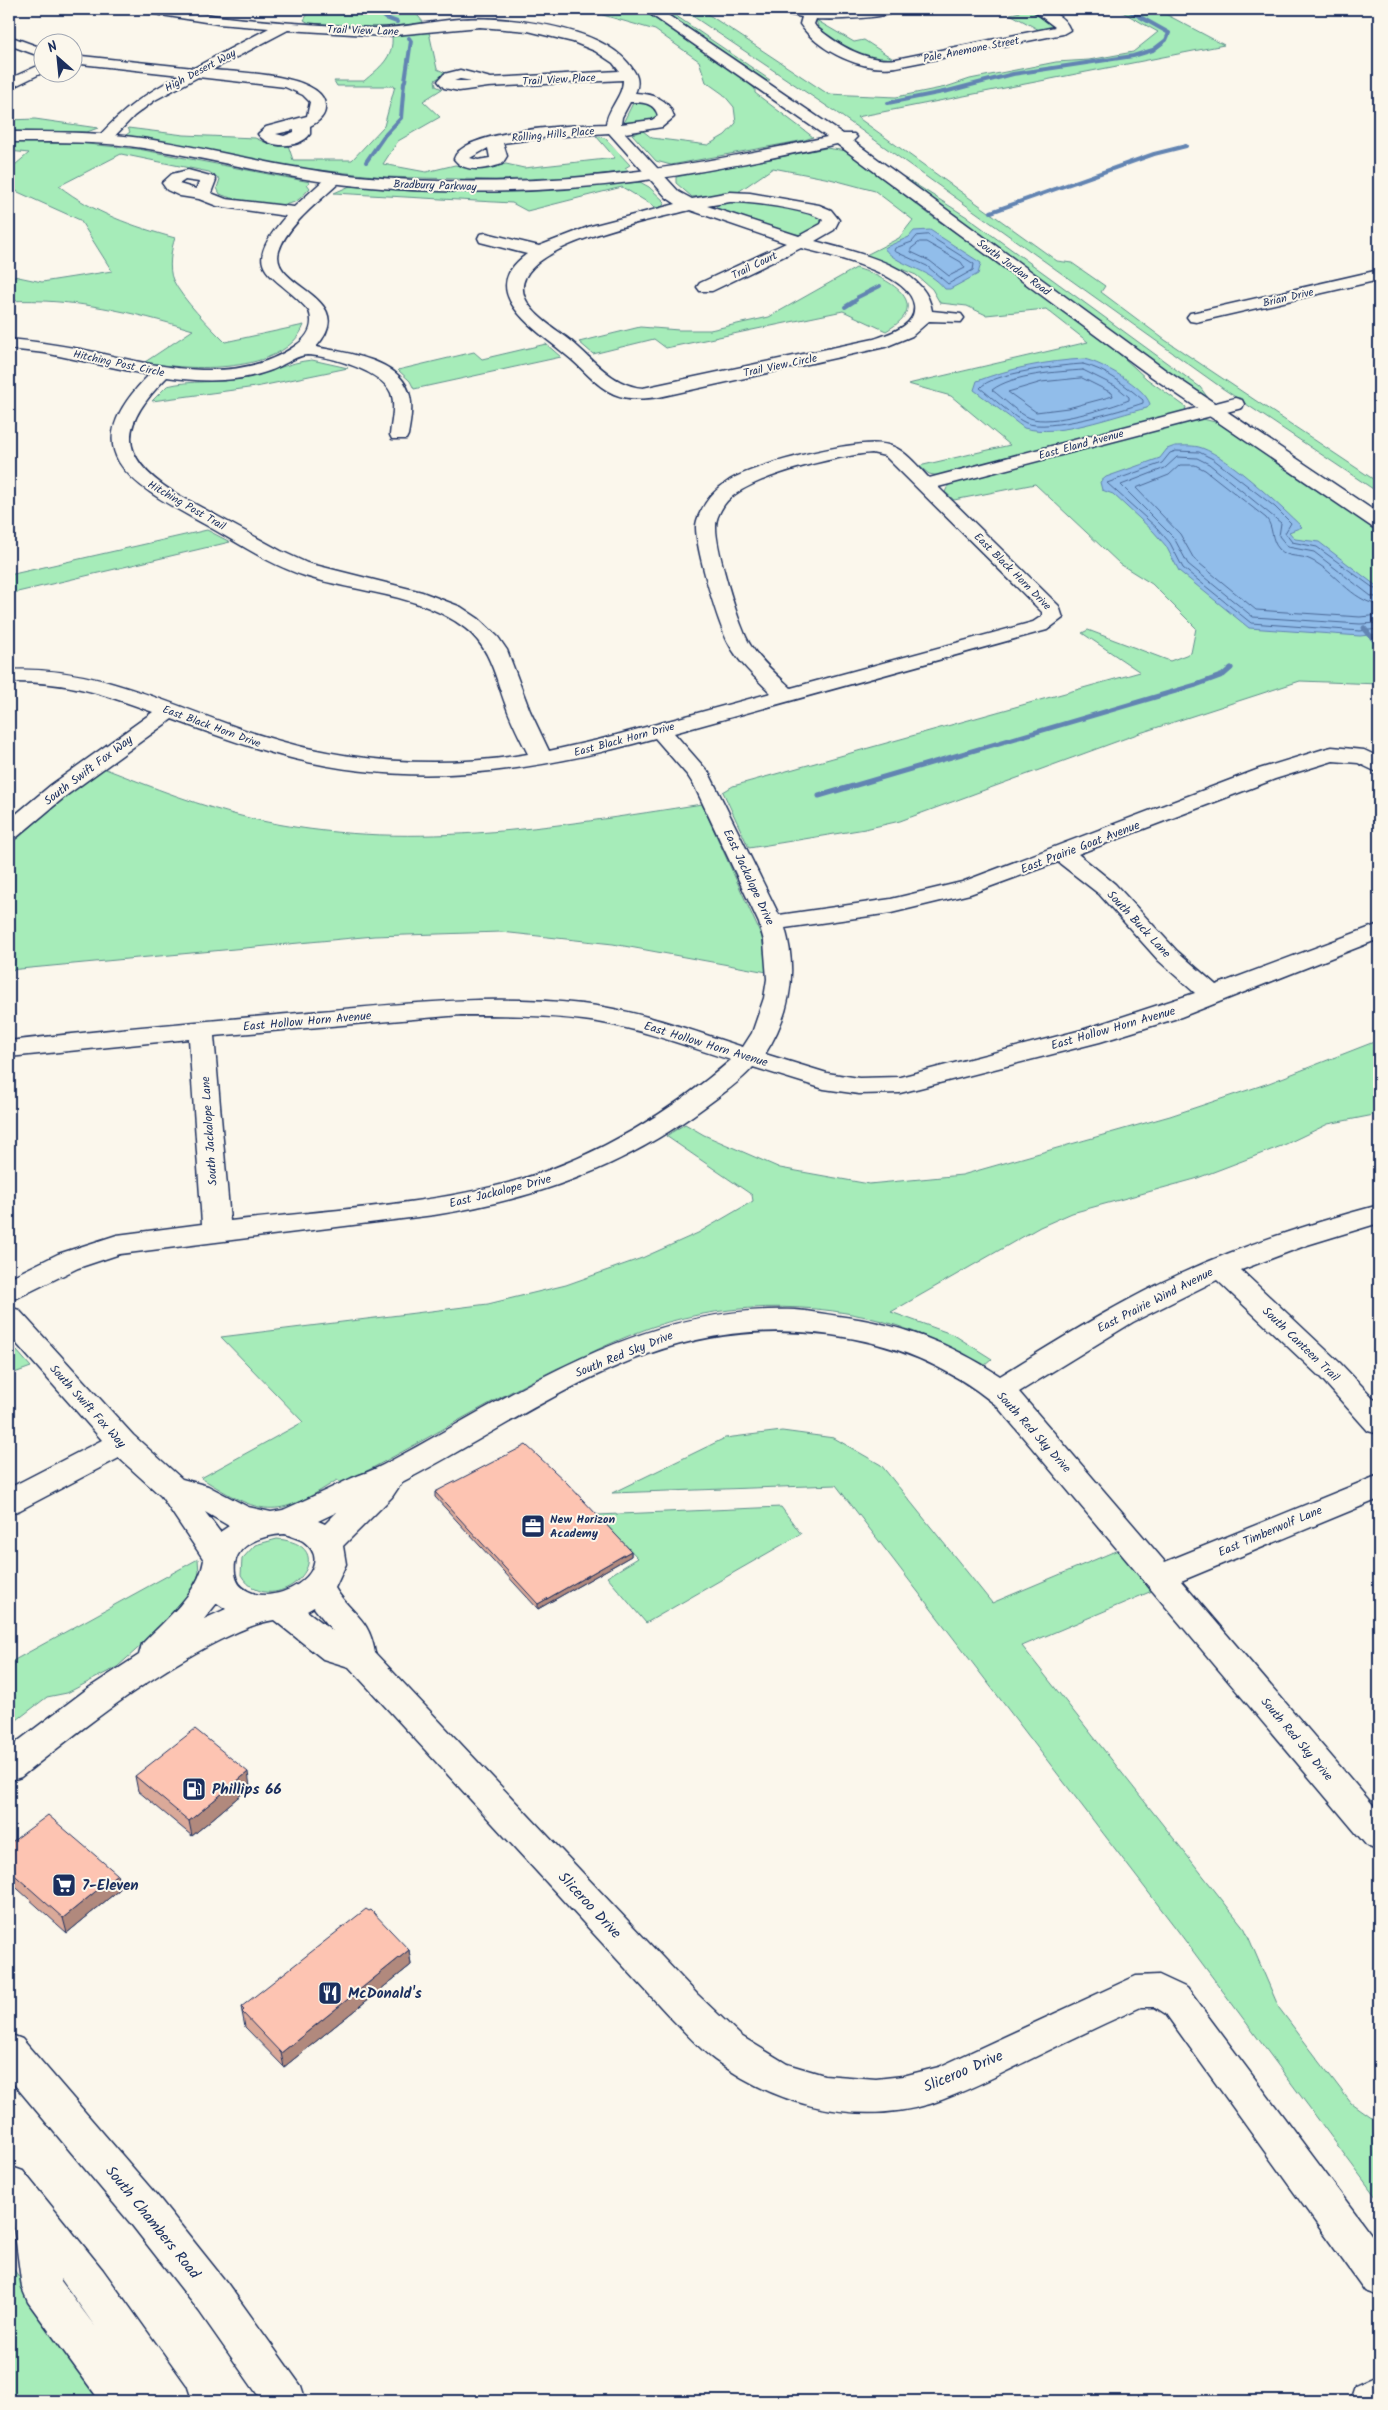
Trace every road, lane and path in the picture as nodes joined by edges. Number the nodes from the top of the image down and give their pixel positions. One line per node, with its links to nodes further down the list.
1 (148, 9): 11 (street, Trail View Lane)
2 (650, 9): 26 (street, South Jordan Road)
3 (673, 9): 23 (street)
4 (782, 9): 9 (street)
5 (892, 9): 9 (street)
6 (1038, 9): 9 (street, Pale Anemone Street)
7 (297, 12): 11 (street, High Desert Way)
8 (522, 14): 10 (street)
9 (810, 14)
10 (506, 25): 11 (street, Trail View Lane); 17 (street, Trail View Lane)
11 (285, 26): 16 (street, High Desert Way)
12 (9, 40): 13 (street)
13 (32, 49)
14 (82, 60): 16 (street)
15 (32, 73): 19 (street)
16 (195, 73): 21 (street); 25 (street, High Desert Way)
17 (630, 75): 18 (street, Trail View Place); 20 (street)
18 (488, 83)
19 (9, 85)
20 (626, 97): 22 (street); 22 (street)
21 (302, 126)
22 (614, 129): 27 (street, Rolling Hills Place); 29 (street)
23 (861, 135): 26 (street, Bradbury Parkway); 28 (street)
24 (9, 137): 25 (street, Bradbury Parkway)
25 (104, 139): 30 (street, Bradbury Parkway)
26 (840, 139): 29 (street, Bradbury Parkway); 45 (street, South Jordan Road)
27 (493, 143)
28 (915, 173)
29 (653, 174): 30 (street, Bradbury Parkway); 32 (street)
30 (334, 179): 33 (street, Hitching Post Circle)
31 (202, 195): 33 (street)
32 (693, 205): 35 (street); 35 (street, Trail View Circle); 36 (street, Trail View Circle)
33 (299, 213): 43 (street, Hitching Post Circle)
34 (486, 238): 36 (street)
35 (802, 242): 38 (street, Trail Court); 39 (street)
36 (541, 252): 39 (street, Trail View Circle)
37 (1379, 275): 40 (street, Brian Drive)
38 (706, 287)
39 (923, 315): 41 (street)
40 (1196, 317)
41 (955, 318)
42 (9, 344): 44 (street, Hitching Post Circle)
43 (302, 349): 44 (street, Hitching Post Circle); 46 (street)
44 (161, 373): 54 (street, Hitching Post Trail)
45 (1222, 402): 47 (street, South Jordan Road); 48 (street, East Eland Avenue); 49 (street, South Jordan Road)
46 (399, 435)
47 (1282, 435)
48 (927, 484): 51 (street, East Black Horn Drive); 51 (street, East Black Horn Drive)
49 (1379, 523)
50 (9, 676): 52 (street, East Black Horn Drive)
51 (786, 695): 53 (street, East Black Horn Drive)
52 (169, 711): 54 (street, East Black Horn Drive); 56 (street, South Swift Fox Way)
53 (659, 730): 54 (street, East Black Horn Drive); 58 (street, East Jackalope Drive)
54 (542, 759)
55 (1379, 766): 57 (street, East Prairie Goat Avenue)
56 (9, 832)
57 (1062, 853): 58 (street, East Prairie Goat Avenue); 60 (street, South Buck Lane)
58 (771, 923): 63 (street, East Jackalope Drive)
59 (1379, 930): 60 (street, East Hollow Horn Avenue)
60 (1214, 996): 63 (street, East Hollow Horn Avenue)
61 (201, 1030): 62 (street, East Hollow Horn Avenue); 63 (street, East Hollow Horn Avenue); 65 (street, South Jackalope Lane)
62 (9, 1049)
63 (748, 1057): 65 (street, East Jackalope Drive)
64 (1379, 1214): 66 (street, East Prairie Wind Avenue)
65 (217, 1232): 67 (street, East Jackalope Drive)
66 (1221, 1267): 69 (street, East Prairie Wind Avenue); 70 (street, South Canteen Trail)
67 (9, 1290)
68 (9, 1317): 71 (street, South Swift Fox Way)
69 (999, 1391): 72 (street, South Red Sky Drive); 79 (street, South Red Sky Drive)
70 (1379, 1423)
71 (122, 1443): 74 (street, South Swift Fox Way); 75 (street)
72 (392, 1474): 76 (street, South Red Sky Drive); 77 (street, South Red Sky Drive)
73 (1379, 1486): 79 (street, East Timberwolf Lane)
74 (173, 1489): 76 (street); 78 (street, South Swift Fox Way)
75 (9, 1502)
76 (278, 1522): 77 (street); 78 (street)
77 (327, 1544): 80 (street)
78 (218, 1565): 81 (street); 83 (street)
79 (1160, 1577): 85 (street, South Red Sky Drive)
80 (319, 1588): 81 (street); 82 (street)
81 (272, 1608): 82 (street, Sliceroo Drive); 83 (street)
82 (360, 1658): 88 (street, Sliceroo Drive)
83 (140, 1669): 84 (street)
84 (9, 1767)
85 (1379, 1836)
86 (9, 2051): 92 (street, South Chambers Road)
87 (20, 2197): 90 (street); 91 (street)
88 (1379, 2278)
89 (1379, 2395): 93 (street)
90 (125, 2401)
91 (171, 2401)
92 (286, 2401)
93 (1370, 2401)

